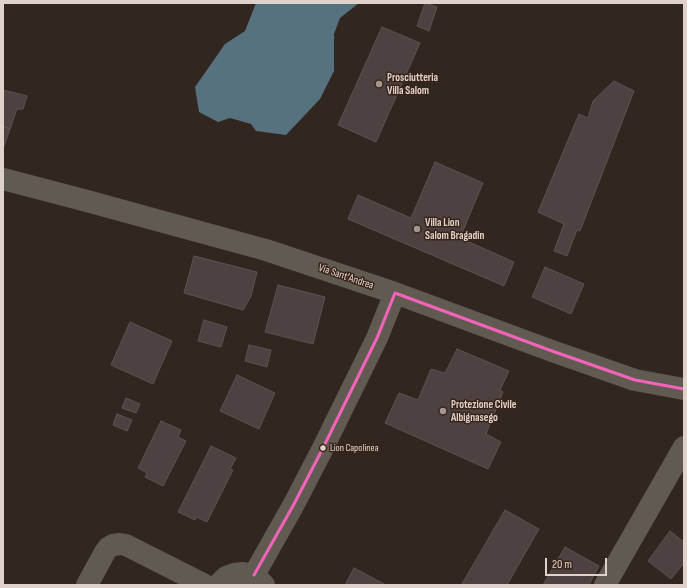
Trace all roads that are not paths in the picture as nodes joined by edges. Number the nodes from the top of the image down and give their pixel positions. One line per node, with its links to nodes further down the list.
1 (3, 179): 2 (street, Via Sant'Andrea)
2 (394, 293): 3 (street, Via Sant'Andrea); 5 (street)
3 (684, 389)
4 (684, 447): 9 (street)
5 (259, 580): 8 (street)
6 (87, 585): 7 (street)
7 (205, 585)
8 (218, 585)
9 (605, 585)

